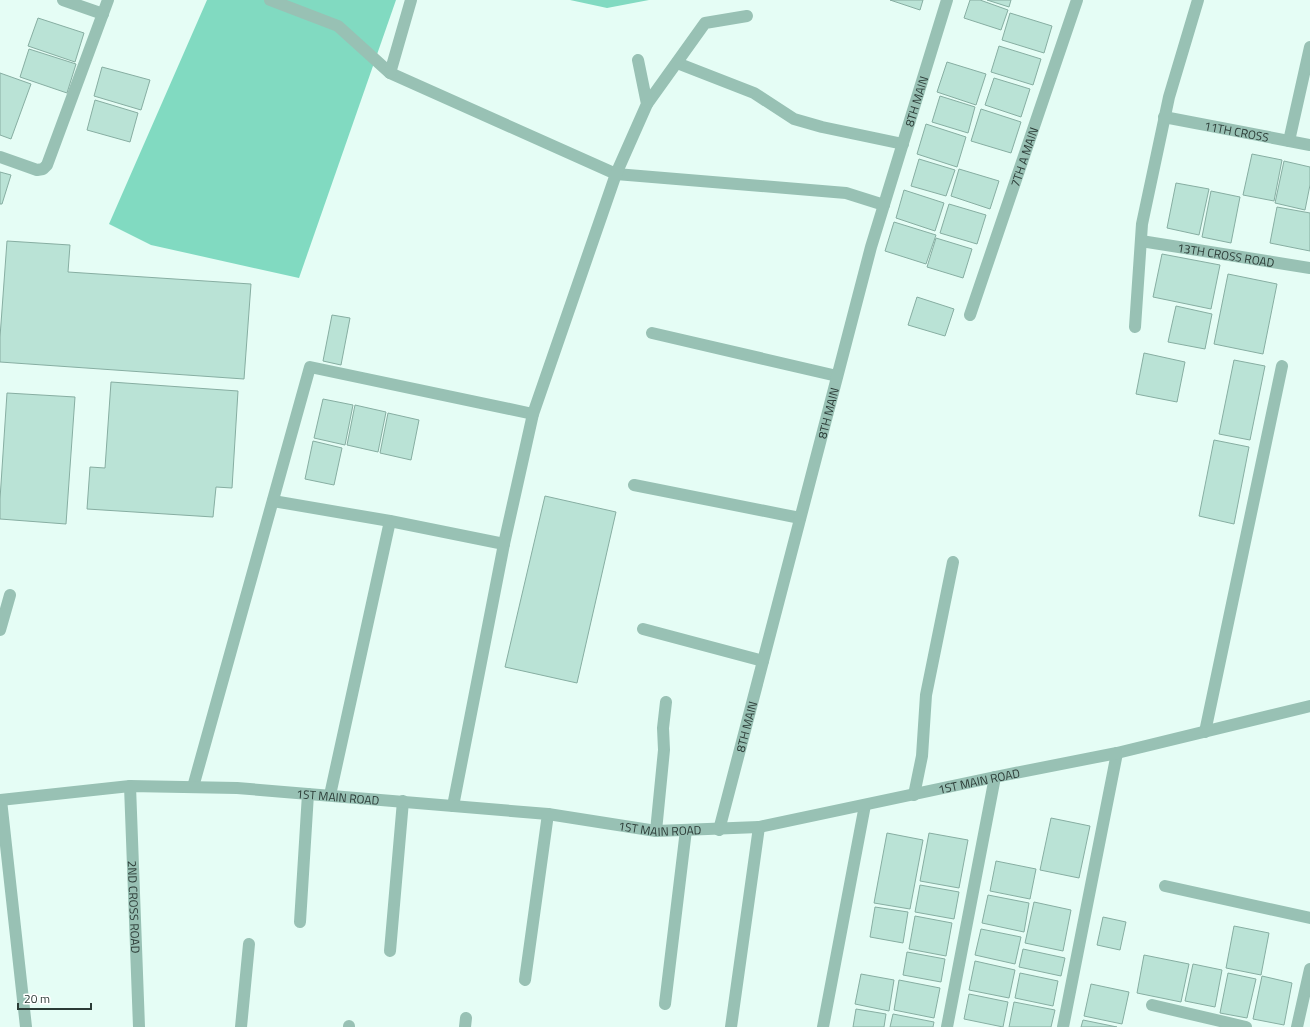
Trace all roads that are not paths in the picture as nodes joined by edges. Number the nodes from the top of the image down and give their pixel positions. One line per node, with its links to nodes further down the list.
1 (63, 0): 8 (street)
2 (108, 0): 8 (street)
3 (270, 0): 13 (street)
4 (412, 0): 13 (street)
5 (947, 0): 17 (street, 8TH MAIN)
6 (1077, 0): 24 (street, 7TH A MAIN)
7 (1198, 0): 15 (street)
8 (103, 14): 19 (street)
9 (747, 16): 12 (street)
10 (1310, 46): 16 (street)
11 (638, 60): 14 (street)
12 (677, 63): 14 (street); 17 (street)
13 (390, 73): 20 (street)
14 (647, 104): 20 (street)
15 (1164, 117): 16 (street, 11TH CROSS); 22 (street)
16 (1289, 141): 18 (street, 11TH CROSS)
17 (903, 144): 21 (street, 8TH MAIN)
18 (1310, 145)
19 (0, 157)
20 (616, 174): 21 (street); 29 (street)
21 (884, 205): 28 (street, 8TH MAIN)
22 (1141, 241): 23 (street, 13TH CROSS ROAD); 25 (street)
23 (1310, 268)
24 (970, 315)
25 (1135, 327)
26 (652, 333): 28 (street)
27 (1282, 366): 42 (street)
28 (837, 376): 32 (street, 8TH MAIN)
29 (532, 414): 31 (street); 34 (street)
30 (634, 485): 32 (street)
31 (273, 501): 33 (street); 46 (street)
32 (800, 518): 39 (street, 8TH MAIN)
33 (390, 521): 34 (street); 49 (street)
34 (504, 544): 53 (street)
35 (953, 562): 48 (street)
36 (10, 595): 38 (street)
37 (642, 629): 39 (street)
38 (0, 630)
39 (763, 662): 57 (street, 8TH MAIN)
40 (666, 702): 58 (street)
41 (1310, 706): 42 (street, 1ST MAIN ROAD)
42 (1205, 732): 43 (street, 1ST MAIN ROAD)
43 (1117, 753): 44 (street, 1ST MAIN ROAD); 74 (street)
44 (995, 777): 48 (street, 1ST MAIN ROAD); 73 (street)
45 (130, 786): 46 (street, 1ST MAIN ROAD); 50 (street, 1ST MAIN ROAD); 69 (street, 2ND CROSS ROAD)
46 (193, 787): 47 (street, 1ST MAIN ROAD)
47 (308, 794): 49 (street, 1ST MAIN ROAD); 61 (street)
48 (914, 795): 52 (street, 1ST MAIN ROAD)
49 (330, 796): 51 (street, 1ST MAIN ROAD)
50 (0, 800): 68 (street)
51 (403, 801): 53 (street, 1ST MAIN ROAD); 63 (street)
52 (865, 805): 55 (street, 1ST MAIN ROAD); 72 (street)
53 (453, 806): 54 (street, 1ST MAIN ROAD)
54 (548, 814): 58 (street, 1ST MAIN ROAD); 65 (street)
55 (759, 827): 57 (street, 1ST MAIN ROAD); 71 (street)
56 (686, 830): 57 (street, 1ST MAIN ROAD); 58 (street, 1ST MAIN ROAD); 66 (street)
57 (719, 830)
58 (656, 831)
59 (1165, 886): 60 (street)
60 (1310, 918)
61 (300, 922)
62 (249, 944): 70 (street)
63 (390, 951)
64 (1310, 969): 76 (street)
65 (525, 980)
66 (665, 1004)
67 (1152, 1005): 75 (street)
68 (26, 1027)
69 (139, 1027)
70 (241, 1027)
71 (731, 1027)
72 (823, 1027)
73 (947, 1027)
74 (1063, 1027)
75 (1246, 1027)
76 (1297, 1027)

